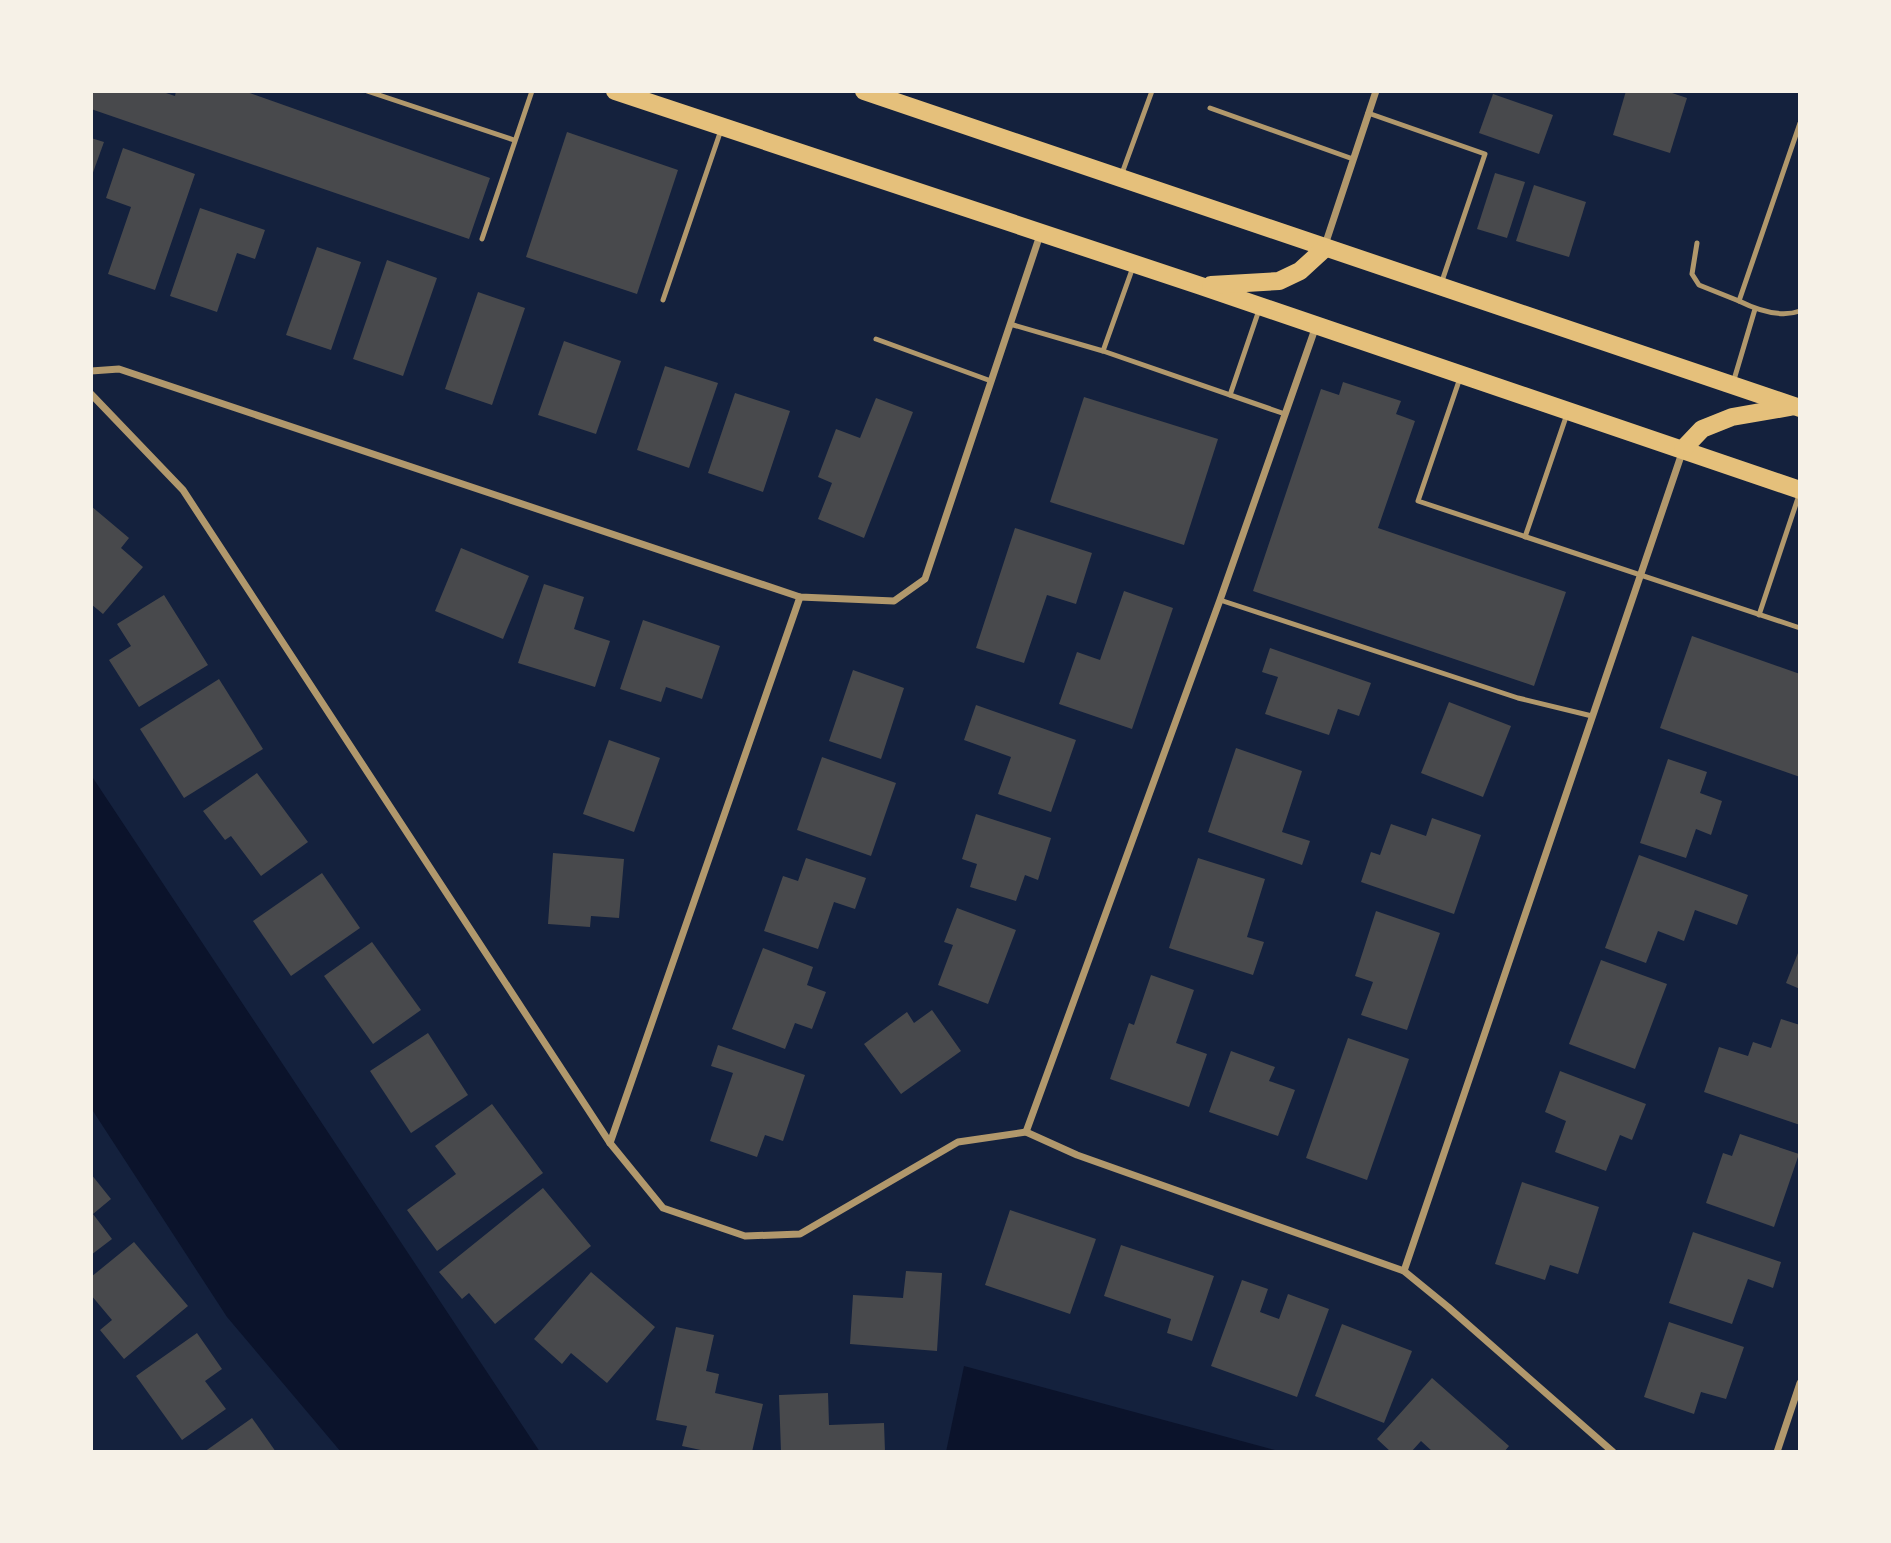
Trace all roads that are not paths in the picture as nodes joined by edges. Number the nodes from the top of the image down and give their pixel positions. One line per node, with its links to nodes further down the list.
1 (367, 91): 11 (lane)
2 (532, 91): 11 (lane)
3 (615, 91): 10 (main road)
4 (863, 91): 13 (main road)
5 (1152, 91): 13 (lane)
6 (1376, 91): 8 (street)
7 (1210, 108): 12 (lane)
8 (1368, 113): 12 (street); 20 (lane)
9 (1800, 123): 22 (lane)
10 (723, 127): 14 (main road); 21 (lane)
11 (514, 140): 15 (lane)
12 (1353, 159): 17 (street)
13 (1120, 179): 17 (main road)
14 (1041, 233): 18 (main road); 26 (street)
15 (482, 239)
16 (1697, 243): 22 (lane)
17 (1324, 249): 19 (main road); 20 (main road)
18 (1134, 264): 19 (main road); 29 (lane)
19 (1201, 286): 23 (main road)
20 (1440, 287): 33 (main road)
21 (663, 300)
22 (1739, 300): 24 (lane)
23 (1260, 307): 27 (main road); 35 (lane)
24 (1755, 309): 25 (lane); 33 (lane)
25 (1800, 312)
26 (1010, 324): 29 (lane); 32 (street)
27 (1316, 326): 31 (main road); 38 (street)
28 (876, 339): 32 (lane)
29 (1103, 351): 35 (lane)
30 (91, 371): 43 (street)
31 (1461, 375): 37 (main road); 41 (lane)
32 (992, 380): 43 (street)
33 (1732, 385): 36 (main road)
34 (91, 394): 49 (street)
35 (1230, 395): 38 (lane)
36 (1797, 407): 39 (main road)
37 (1569, 411): 39 (main road); 41 (lane)
38 (1285, 414): 44 (street)
39 (1683, 449): 40 (main road); 42 (street)
40 (1800, 491): 45 (lane)
41 (1525, 537): 42 (lane)
42 (1640, 575): 45 (lane); 47 (street)
43 (800, 597): 49 (street)
44 (1220, 600): 47 (lane); 48 (street)
45 (1759, 615): 46 (lane)
46 (1800, 628)
47 (1592, 716): 50 (street)
48 (1026, 1132): 49 (street); 50 (street)
49 (610, 1143)
50 (1404, 1271): 52 (street)
51 (1800, 1383): 53 (street)
52 (1613, 1452)
53 (1777, 1452)

